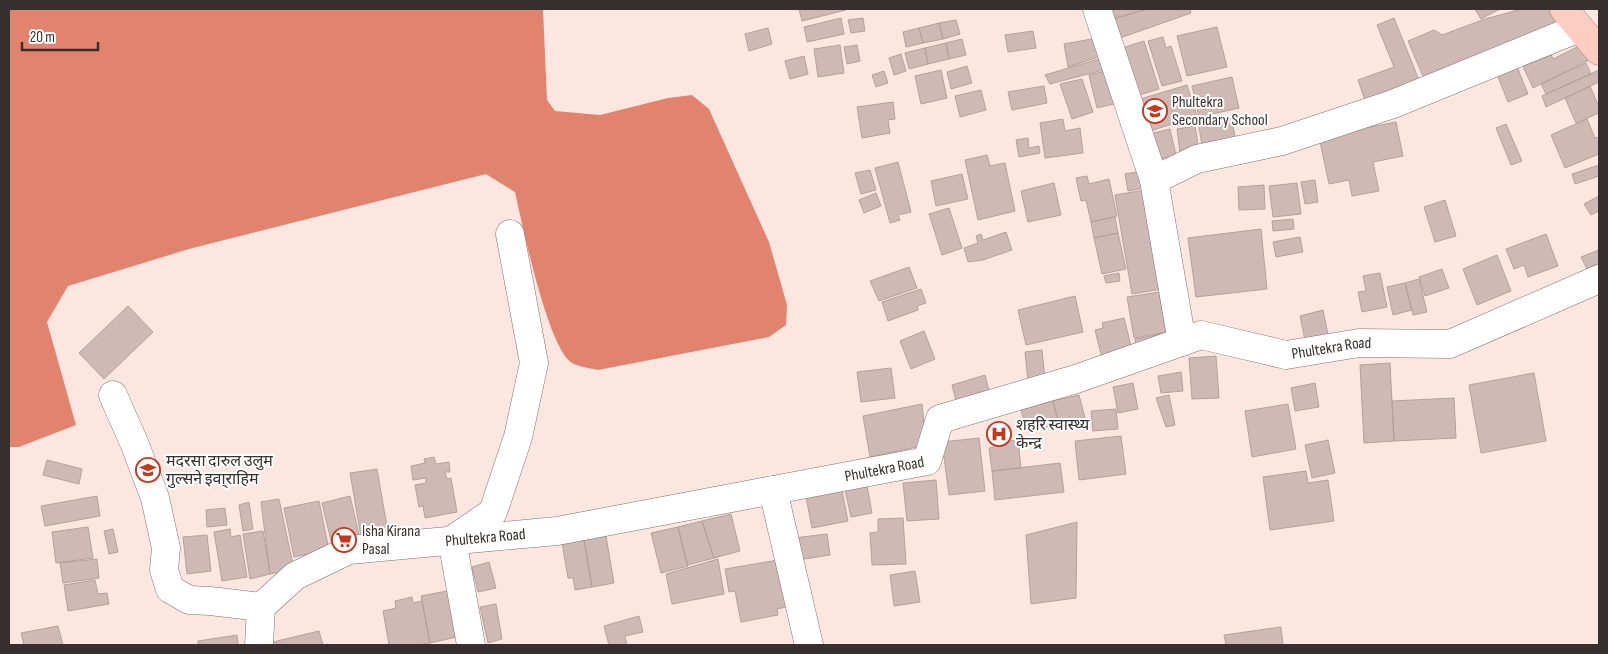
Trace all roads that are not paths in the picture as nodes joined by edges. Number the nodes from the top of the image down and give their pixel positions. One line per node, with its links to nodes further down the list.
1 (1097, 9): 4 (street)
2 (1572, 18): 3 (main road); 4 (street)
3 (1599, 51)
4 (1154, 180): 7 (street)
5 (510, 234): 10 (street)
6 (1599, 279): 7 (street, Phultekra Road)
7 (1182, 342): 9 (street, Phultekra Road)
8 (113, 395): 11 (street)
9 (773, 490): 10 (street, Phultekra Road); 14 (street)
10 (452, 540): 11 (street, Phultekra Road); 13 (street)
11 (261, 607): 12 (street)
12 (259, 645)
13 (471, 645)
14 (809, 645)

